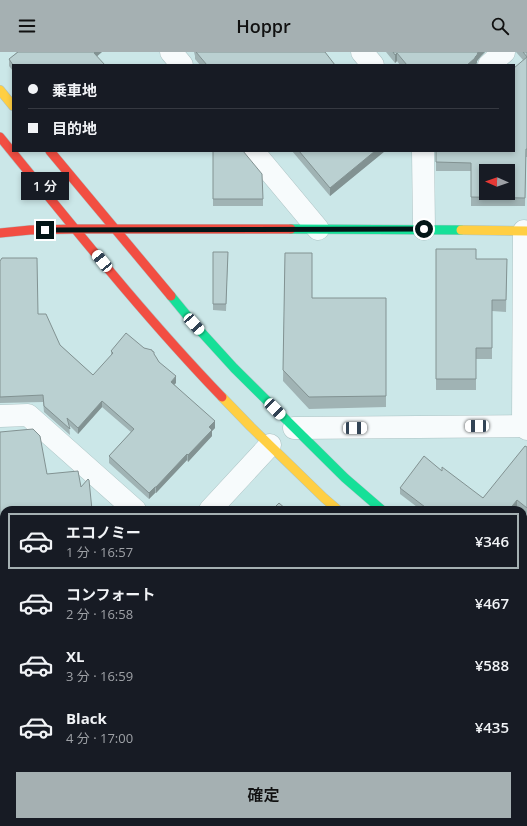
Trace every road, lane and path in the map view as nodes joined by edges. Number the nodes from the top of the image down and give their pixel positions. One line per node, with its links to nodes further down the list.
1 (171, 52): 4 (street)
2 (362, 52): 5 (street)
3 (504, 52): 6 (street)
4 (181, 64)
5 (372, 64)
6 (490, 64)
7 (0, 90): 8 (street)
8 (12, 105)
9 (0, 137): 11 (street)
10 (12, 152): 15 (street)
11 (12, 152)
12 (51, 152): 18 (street)
13 (254, 152): 16 (street)
14 (423, 152): 17 (street)
15 (76, 229): 18 (street); 20 (street); 24 (street)
16 (318, 229): 17 (street); 18 (street)
17 (424, 229): 19 (street)
18 (115, 230): 23 (street)
19 (525, 231): 22 (street)
20 (0, 233)
21 (0, 416): 25 (street)
22 (526, 427): 23 (street)
23 (294, 428): 28 (street)
24 (270, 445): 26 (street); 27 (street)
25 (131, 506)
26 (214, 506)
27 (333, 506)
28 (377, 506)

